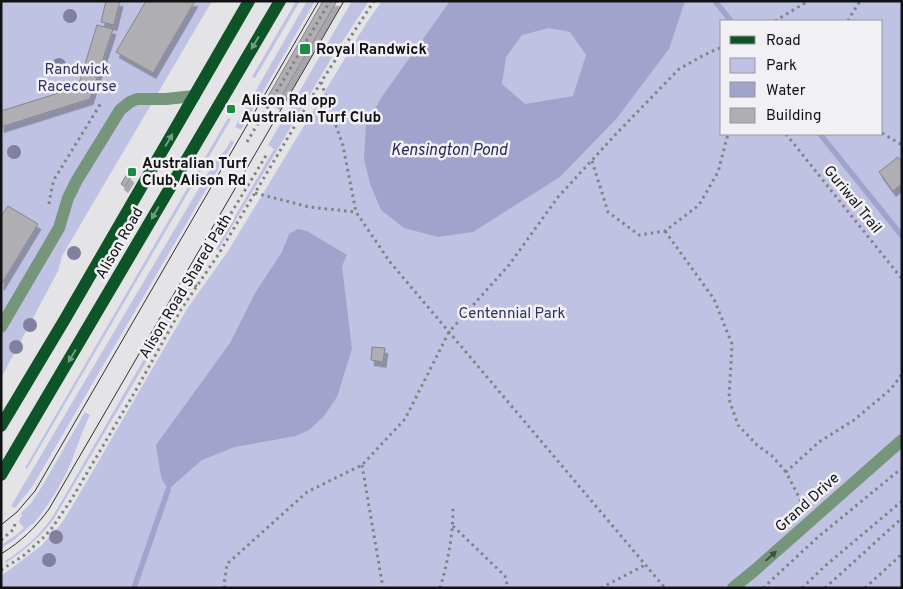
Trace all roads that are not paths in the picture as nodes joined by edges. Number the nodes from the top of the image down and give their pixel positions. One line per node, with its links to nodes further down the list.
1 (249, 1): 3 (main road, Alison Road)
2 (280, 1): 7 (main road, Alison Road, one-way to 7)
3 (194, 96): 4 (street); 5 (main road, Alison Road, one-way to 3)
4 (1, 327)
5 (1, 426)
6 (902, 440): 9 (street, Grand Drive, one-way to 6)
7 (4, 470): 8 (main road, Alison Road)
8 (1, 484)
9 (734, 588)

